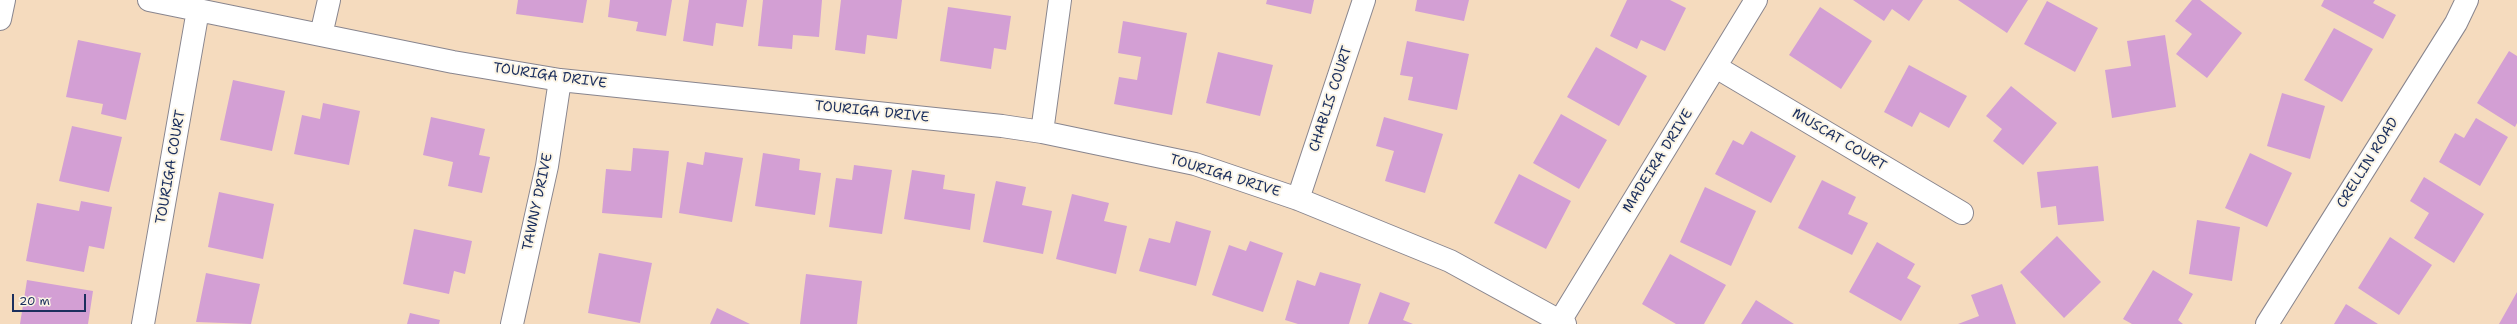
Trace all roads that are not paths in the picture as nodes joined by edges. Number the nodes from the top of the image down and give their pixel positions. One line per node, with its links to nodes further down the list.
1 (4, 0): 9 (street)
2 (149, 0): 8 (street, TOURIGA DRIVE)
3 (329, 0): 10 (street)
4 (1060, 0): 13 (street)
5 (1364, 0): 14 (street, CHABLIS COURT)
6 (1756, 0): 11 (street, MADEIRA DRIVE)
7 (2467, 0): 19 (street, CRELLIN ROAD)
8 (198, 10): 10 (street, TOURIGA DRIVE); 17 (street, TOURIGA COURT)
9 (0, 19)
10 (321, 35): 12 (street, TOURIGA DRIVE)
11 (1716, 67): 15 (street, MUSCAT COURT); 16 (street, MADEIRA DRIVE)
12 (560, 80): 13 (street, TOURIGA DRIVE); 18 (street, TAWNY DRIVE)
13 (1042, 132): 14 (street, TOURIGA DRIVE)
14 (1298, 199): 16 (street, TOURIGA DRIVE)
15 (1962, 213)
16 (1563, 322)
17 (143, 324)
18 (512, 324)
19 (2268, 324)

